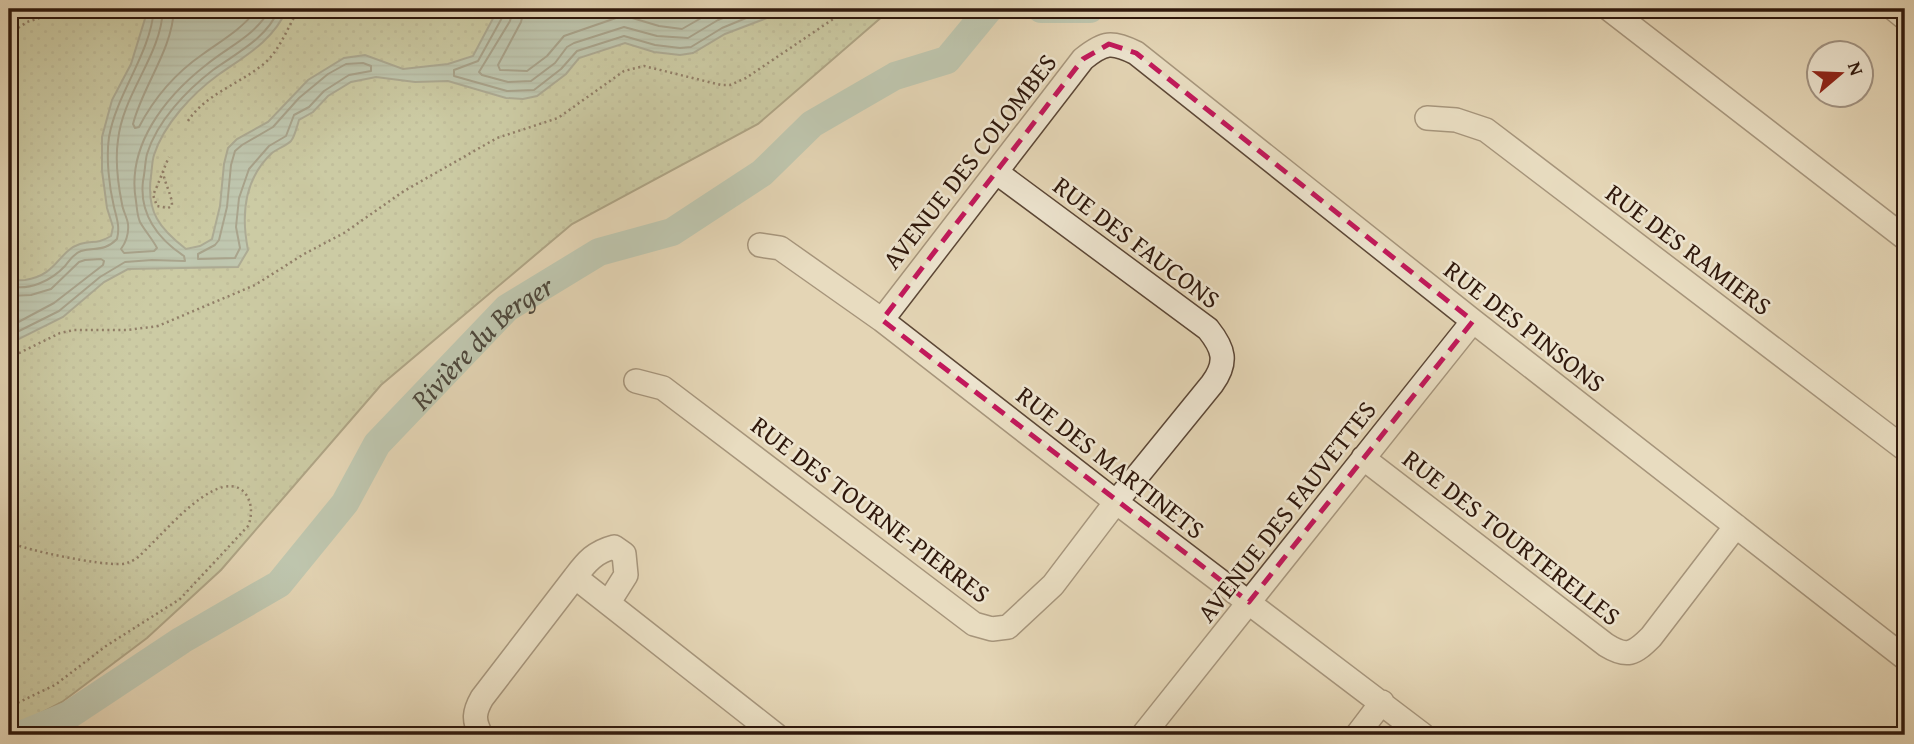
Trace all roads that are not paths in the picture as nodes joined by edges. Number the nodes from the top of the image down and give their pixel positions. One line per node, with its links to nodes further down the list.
1 (1609, 9): 7 (street)
2 (1894, 9): 3 (street)
3 (1905, 18)
4 (1109, 44): 6 (street, AVENUE DES COLOMBES); 10 (street, RUE DES PINSONS)
5 (1427, 118): 12 (street, RUE DES RAMIERS)
6 (996, 172): 9 (street, AVENUE DES COLOMBES); 14 (street, RUE DES FAUCONS)
7 (1905, 238)
8 (760, 245): 9 (street, RUE DES MARTINETS)
9 (882, 320): 14 (street, RUE DES MARTINETS)
10 (1473, 321): 13 (street, AVENUE DES FAUVETTES); 15 (street, RUE DES PINSONS)
11 (636, 381): 14 (street, RUE DES TOURNE-PIERRES)
12 (1905, 449)
13 (1363, 458): 15 (street, RUE DES TOURTERELLES); 17 (street, AVENUE DES FAUVETTES)
14 (1116, 502): 17 (street, RUE DES MARTINETS)
15 (1736, 526): 19 (street, RUE DES PINSONS)
16 (575, 577): 18 (street); 18 (street); 21 (street)
17 (1249, 602): 20 (street, RUE DES MARTINETS); 23 (street, AVENUE DES FAUVETTES)
18 (609, 603): 22 (street)
19 (1905, 659)
20 (1382, 702): 24 (street); 25 (street, RUE DES MARTINETS)
21 (479, 730)
22 (776, 735)
23 (1143, 735)
24 (1357, 735)
25 (1423, 735)

